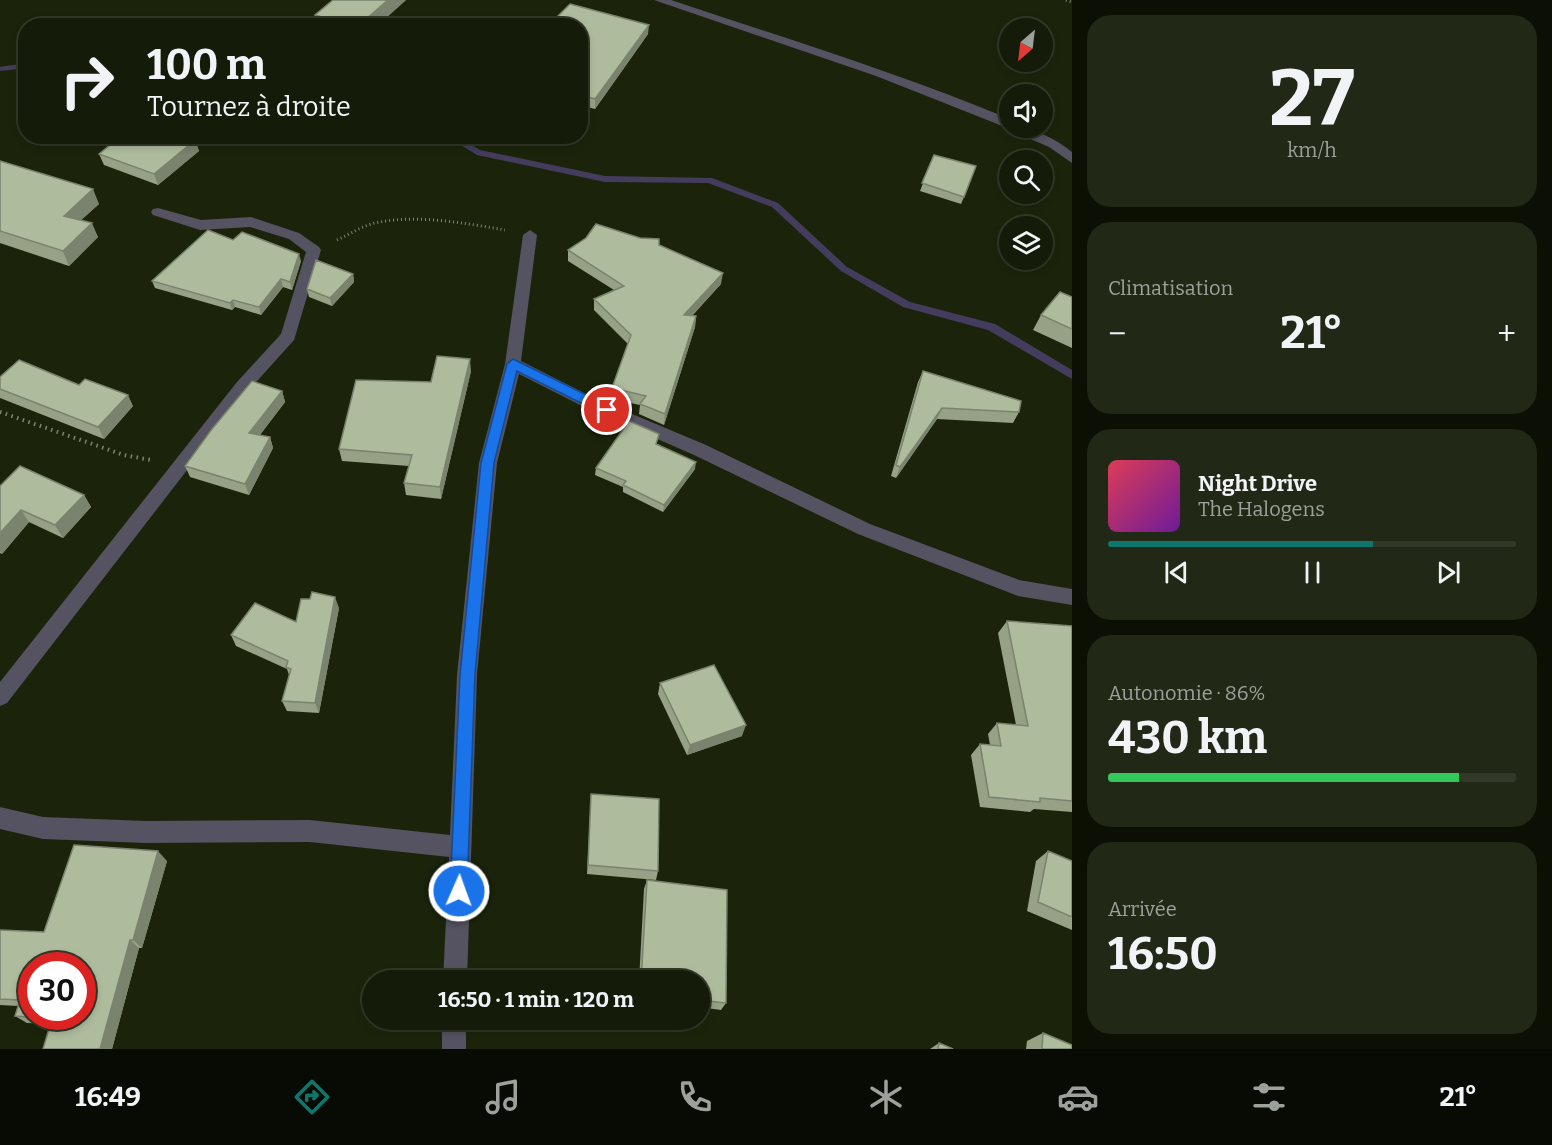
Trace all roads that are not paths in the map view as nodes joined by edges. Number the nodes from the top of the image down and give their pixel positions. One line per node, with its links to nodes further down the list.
1 (660, 0): 2 (street)
2 (999, 119)
3 (1040, 138): 4 (street)
4 (1072, 159)
5 (158, 212): 9 (street)
6 (530, 235): 7 (street)
7 (513, 364): 8 (street); 11 (street)
8 (1072, 597)
9 (0, 697)
10 (0, 818): 11 (street)
11 (460, 847): 12 (street)
12 (455, 970)
13 (454, 1030): 14 (street)
14 (454, 1049)

